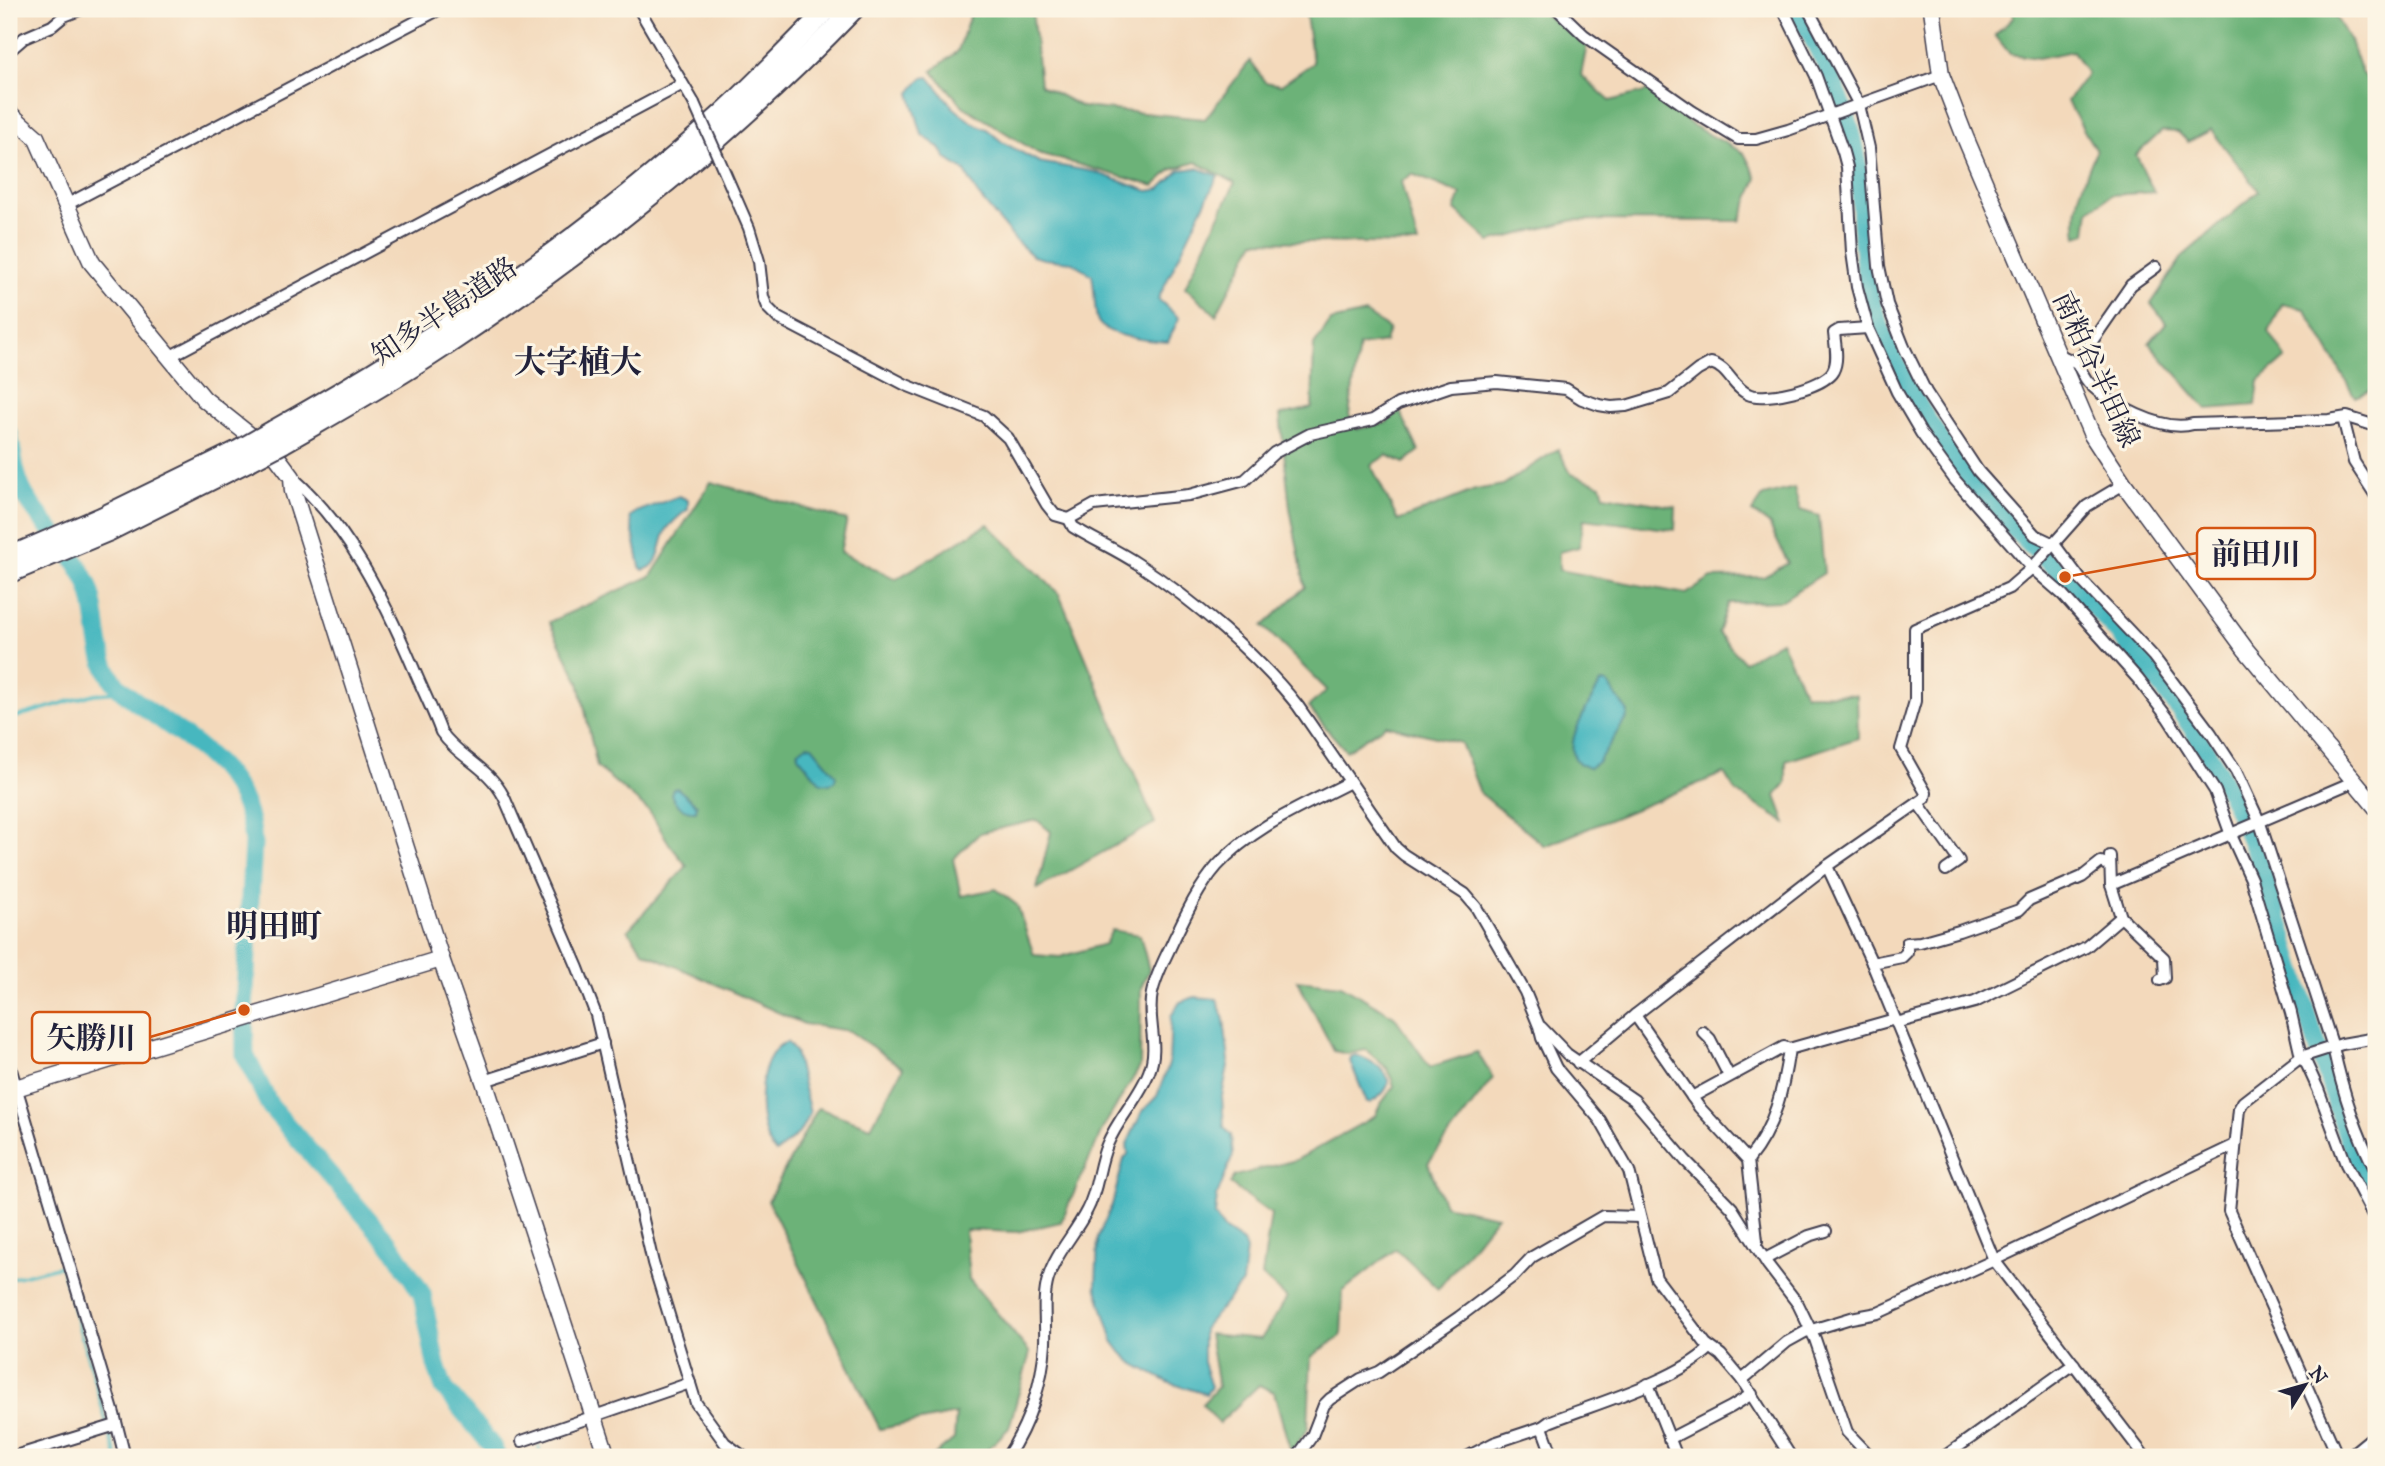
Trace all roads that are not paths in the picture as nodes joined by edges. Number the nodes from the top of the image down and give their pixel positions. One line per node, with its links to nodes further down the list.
1 (82, 9): 10 (street)
2 (440, 9): 16 (street)
3 (639, 9): 12 (street)
4 (828, 9): 24 (highway, 知多半島道路)
5 (854, 9): 24 (highway, 知多半島道路)
6 (1557, 9): 15 (street)
7 (1783, 9): 15 (street)
8 (1808, 9): 13 (street)
9 (1932, 9): 11 (street, 南粕谷半田線)
10 (9, 51)
11 (1941, 75): 13 (street); 19 (street, 南粕谷半田線)
12 (681, 85): 20 (street); 28 (street, bridge)
13 (1855, 107): 15 (street); 29 (street)
14 (9, 113): 16 (street)
15 (1833, 115): 18 (street)
16 (66, 205): 20 (street)
17 (2156, 267): 21 (street)
18 (1868, 328): 28 (street); 31 (street)
19 (2060, 355): 21 (street); 26 (street, 南粕谷半田線)
20 (169, 357): 25 (street)
21 (2077, 363): 22 (street)
22 (2343, 418): 23 (street); 27 (street)
23 (2376, 426)
24 (279, 437): 30 (highway, 知多半島道路, bridge)
25 (292, 477): 42 (street); 50 (street)
26 (2124, 484): 29 (street); 32 (street, 南粕谷半田線)
27 (2376, 496)
28 (1069, 519): 33 (street)
29 (2054, 544): 31 (street); 36 (street)
30 (15, 562)
31 (2032, 568): 34 (street); 37 (street)
32 (2355, 781): 35 (street, 南粕谷半田線); 36 (street)
33 (1350, 782): 47 (street); 85 (street)
34 (1918, 803): 38 (street); 39 (street)
35 (2376, 807)
36 (2257, 824): 37 (street); 51 (street)
37 (2233, 834): 40 (street); 53 (street)
38 (1827, 866): 43 (street); 45 (street)
39 (1946, 870)
40 (2112, 885): 41 (street); 43 (street)
41 (2121, 917): 44 (street); 46 (street)
42 (441, 959): 57 (street); 58 (street)
43 (1872, 963): 46 (street)
44 (2160, 980)
45 (1635, 1015): 55 (street); 59 (street)
46 (1896, 1021): 52 (street); 67 (street)
47 (1539, 1026): 55 (street); 63 (street)
48 (1703, 1032): 56 (street)
49 (2376, 1038): 51 (street)
50 (603, 1043): 57 (street); 72 (street)
51 (2333, 1047): 53 (street); 62 (street)
52 (1789, 1049): 56 (street); 61 (street)
53 (2304, 1056): 60 (street); 64 (street)
54 (9, 1063): 58 (street)
55 (1578, 1063): 66 (street)
56 (1729, 1076): 59 (street)
57 (484, 1081): 75 (street)
58 (12, 1089): 76 (street)
59 (1692, 1097): 61 (street)
60 (2235, 1145): 67 (street); 94 (street)
61 (1748, 1160): 66 (street)
62 (2376, 1171)
63 (1640, 1217): 69 (street); 86 (street)
64 (2376, 1222)
65 (1826, 1231): 66 (street)
66 (1763, 1255): 68 (street)
67 (1994, 1260): 68 (street); 70 (street)
68 (1812, 1330): 71 (street); 91 (street)
69 (1710, 1348): 71 (street); 73 (street)
70 (2074, 1364): 92 (street); 93 (street)
71 (1742, 1380): 74 (street)
72 (690, 1383): 75 (street); 84 (street)
73 (1648, 1384): 77 (street); 79 (street)
74 (1752, 1394): 79 (street); 90 (street)
75 (594, 1416): 80 (street); 83 (street)
76 (116, 1426): 81 (street); 82 (street)
77 (1542, 1427): 87 (street); 88 (street)
78 (2376, 1434): 95 (street)
79 (1669, 1439): 89 (street)
80 (522, 1441)
81 (12, 1457)
82 (125, 1457)
83 (607, 1457)
84 (744, 1457)
85 (1007, 1457)
86 (1297, 1457)
87 (1467, 1457)
88 (1553, 1457)
89 (1677, 1457)
90 (1791, 1457)
91 (1871, 1457)
92 (1944, 1457)
93 (2145, 1457)
94 (2338, 1457)
95 (2348, 1457)

